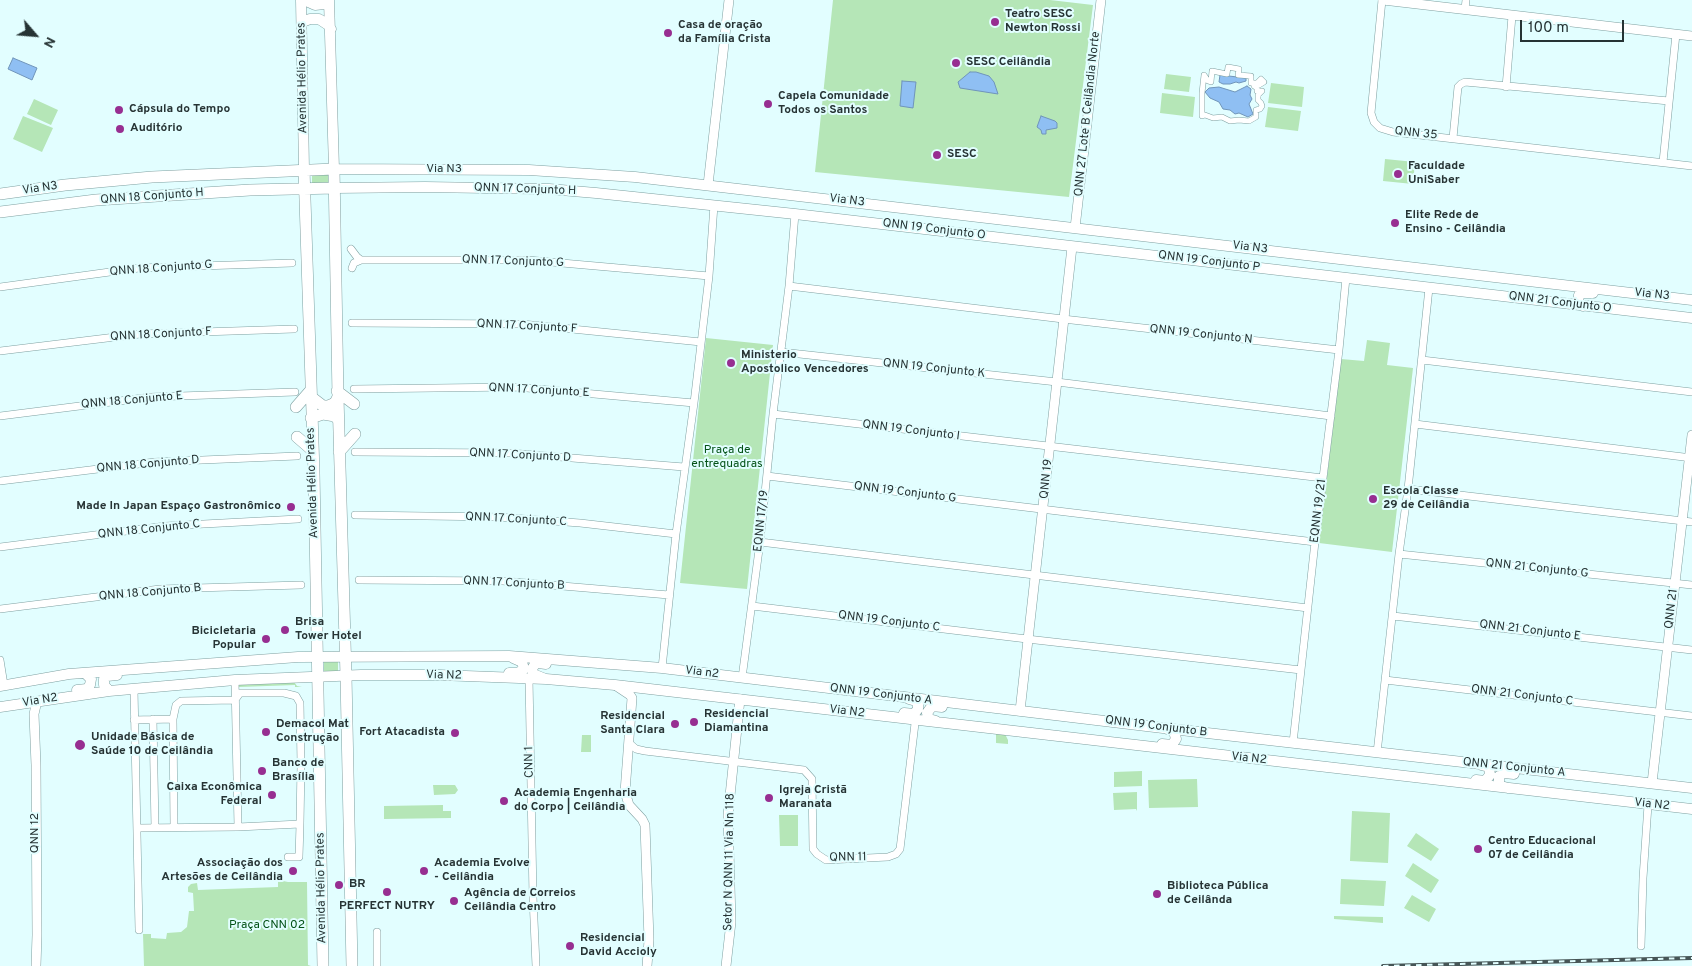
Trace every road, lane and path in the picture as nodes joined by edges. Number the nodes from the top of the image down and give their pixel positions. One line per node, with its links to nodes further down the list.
1 (303, 0): 2 (main road); 8 (main road, Avenida Hélio Prates)
2 (328, 0): 9 (main road)
3 (728, 0): 24 (street)
4 (1101, 0): 37 (street, QNN 27 Lote B Ceilândia Norte)
5 (1383, 0): 6 (street); 15 (street, QNN 35)
6 (1465, 4): 7 (street)
7 (1512, 16): 10 (street); 13 (street)
8 (302, 22): 9 (main road); 18 (main road, Avenida Hélio Prates)
9 (331, 29): 19 (main road)
10 (1676, 34): 11 (street); 14 (street)
11 (1692, 36)
12 (1239, 69): 12 (street)
13 (1506, 87): 14 (street, QNN 35); 15 (street, QNN 35)
14 (1669, 102): 16 (street)
15 (1453, 138): 16 (street)
16 (1663, 162): 17 (street)
17 (1692, 166)
18 (304, 169): 19 (main road, Via N3); 21 (main road, Via N3); 26 (main road, Avenida Hélio Prates)
19 (334, 169): 20 (main road, Via N3); 27 (main road)
20 (529, 170): 22 (main road, Via N3); 25 (main road)
21 (176, 176): 23 (main road, Via N3); 30 (main road)
22 (635, 177): 24 (main road, Via N3); 28 (main road)
23 (73, 185): 29 (main road, Via N3); 33 (main road)
24 (708, 185): 32 (main road, Via N3)
25 (425, 187): 27 (main road, QNN 17 Conjunto H); 28 (main road, QNN 17 Conjunto H)
26 (305, 188): 27 (main road); 30 (main road, QNN 18 Conjunto H); 70 (main road, Avenida Hélio Prates)
27 (334, 188): 71 (main road)
28 (549, 190): 31 (main road, QNN 17 Conjunto H)
29 (0, 194)
30 (96, 200): 33 (main road, QNN 18 Conjunto H)
31 (714, 205): 34 (main road); 48 (street)
32 (904, 208): 34 (main road); 36 (main road, Via N3)
33 (0, 212)
34 (775, 212): 35 (main road)
35 (795, 214): 38 (main road, QNN 19 Conjunto O); 51 (street, EQNN 17/19)
36 (1056, 225): 37 (main road, Via N3); 38 (main road)
37 (1075, 228): 39 (main road, Via N3)
38 (925, 229): 40 (main road, QNN 19 Conjunto O)
39 (1224, 245): 42 (main road); 43 (main road, Via N3)
40 (1072, 246): 42 (main road, QNN 19 Conjunto P); 58 (street, QNN 19)
41 (351, 249): 44 (street)
42 (1152, 256): 46 (main road, QNN 19 Conjunto P)
43 (1323, 257): 46 (main road); 50 (main road, Via N3)
44 (361, 260): 47 (street); 48 (street, QNN 17 Conjunto G)
45 (292, 263): 52 (street, QNN 18 Conjunto G)
46 (1245, 266): 49 (main road, QNN 19 Conjunto P)
47 (352, 268)
48 (709, 276): 61 (street)
49 (1346, 278): 53 (main road); 62 (street, EQNN 19/21)
50 (1561, 285): 53 (main road); 54 (main road, Via N3)
51 (789, 286): 58 (street, QNN 19 Conjunto N); 64 (street, EQNN 17/19)
52 (0, 287)
53 (1432, 289): 56 (main road, QNN 21 Conjunto O); 65 (street)
54 (1656, 296): 55 (main road, Via N3); 56 (main road)
55 (1692, 300)
56 (1583, 306): 57 (main road, QNN 21 Conjunto O)
57 (1692, 318)
58 (1063, 319): 62 (street, QNN 19 Conjunto N); 66 (street, QNN 19)
59 (352, 323): 61 (street, QNN 17 Conjunto F)
60 (294, 329): 63 (street, QNN 18 Conjunto F)
61 (701, 342): 72 (street)
62 (1339, 350): 77 (street, EQNN 19/21)
63 (0, 351)
64 (781, 352): 66 (street, QNN 19 Conjunto K); 75 (street, EQNN 17/19)
65 (1422, 360): 69 (street); 80 (street)
66 (1057, 382): 77 (street, QNN 19 Conjunto K); 84 (street, QNN 19)
67 (354, 389): 72 (street, QNN 17 Conjunto E)
68 (295, 392): 76 (street, QNN 18 Conjunto E)
69 (1692, 392)
70 (310, 393): 71 (main road); 74 (main road); 78 (main road, Avenida Hélio Prates)
71 (338, 394): 73 (main road); 79 (main road)
72 (694, 403): 90 (street)
73 (354, 404)
74 (296, 407)
75 (773, 414): 84 (street, QNN 19 Conjunto I); 91 (street, EQNN 17/19)
76 (0, 416)
77 (1331, 416): 92 (street, EQNN 19/21)
78 (311, 418): 79 (main road); 85 (main road, Avenida Hélio Prates)
79 (338, 420): 86 (main road)
80 (1415, 424): 89 (street); 94 (street)
81 (355, 434): 86 (main road)
82 (1692, 435): 89 (street, QNN 21)
83 (297, 437): 85 (main road)
84 (1050, 447): 92 (street, QNN 19 Conjunto I); 95 (street, QNN 19)
85 (312, 450): 118 (main road, Avenida Hélio Prates)
86 (339, 452): 119 (main road)
87 (355, 452): 90 (street, QNN 17 Conjunto D)
88 (297, 456): 93 (street, QNN 18 Conjunto D)
89 (1691, 458): 98 (street, QNN 21)
90 (684, 467): 100 (street)
91 (767, 476): 95 (street, QNN 19 Conjunto G); 101 (street, EQNN 17/19)
92 (1323, 478): 102 (street, EQNN 19/21)
93 (0, 481)
94 (1408, 489): 98 (street); 104 (street)
95 (1043, 510): 102 (street, QNN 19 Conjunto G); 105 (street, QNN 19)
96 (355, 515): 100 (street, QNN 17 Conjunto C)
97 (298, 519): 103 (street, QNN 18 Conjunto C)
98 (1682, 521): 99 (street); 107 (street, QNN 21)
99 (1692, 522)
100 (676, 534): 110 (street)
101 (760, 542): 105 (street); 111 (street, EQNN 17/19)
102 (1315, 542): 112 (street, EQNN 19/21)
103 (0, 547)
104 (1399, 554): 107 (street, QNN 21 Conjunto G); 114 (street)
105 (1034, 574): 112 (street); 115 (street, QNN 19)
106 (359, 580): 110 (street, QNN 17 Conjunto B)
107 (1675, 584): 109 (street, QNN 21 Conjunto G); 116 (street, QNN 21)
108 (301, 586): 113 (street, QNN 18 Conjunto B)
109 (1692, 586)
110 (669, 595): 124 (street)
111 (752, 606): 115 (street, QNN 19 Conjunto C); 131 (street, EQNN 17/19)
112 (1308, 608): 125 (street, EQNN 19/21)
113 (0, 609)
114 (1393, 616): 116 (street, QNN 21 Conjunto E); 134 (street)
115 (1027, 640): 125 (street, QNN 19 Conjunto C); 144 (street, QNN 19)
116 (1668, 647): 117 (street, QNN 21 Conjunto E); 145 (street, QNN 21)
117 (1692, 650)
118 (317, 656): 119 (main road, Via N2); 123 (main road, Via N2); 129 (main road, Avenida Hélio Prates)
119 (345, 656): 120 (main road, Via N2); 127 (main road)
120 (509, 656): 122 (main road, Via N2); 128 (main road)
121 (0, 660): 136 (street)
122 (622, 665): 124 (main road, Via N2); 132 (main road)
123 (170, 666): 126 (main road, Via N2); 138 (main road)
124 (662, 668): 131 (main road, Via n2)
125 (1301, 670): 156 (street, EQNN 19/21)
126 (85, 673): 136 (main road, Via N2); 142 (main road)
127 (346, 676): 128 (main road, Via N2); 129 (main road, Via N2); 179 (main road)
128 (439, 676): 130 (main road, Via N2)
129 (317, 678): 133 (main road, Via N2); 178 (main road, Avenida Hélio Prates)
130 (529, 678): 132 (main road, Via N2); 181 (street, CNN 1)
131 (742, 678): 139 (main road, QNN 19 Conjunto A)
132 (546, 679): 135 (main road, Via N2)
133 (235, 680): 137 (main road, Via N2); 141 (street)
134 (1385, 680): 145 (street, QNN 21 Conjunto C); 157 (street)
135 (615, 685): 140 (main road, Via N2); 155 (street)
136 (2, 686)
137 (134, 689): 138 (main road, Via N2); 150 (street)
138 (109, 691): 142 (main road, Via N2)
139 (906, 698): 144 (main road, QNN 19 Conjunto A); 146 (main road)
140 (740, 699): 146 (main road, Via N2); 159 (street, Setor N QNN 11 Via Nn 118)
141 (235, 700): 149 (street); 168 (street); 170 (street)
142 (39, 701): 143 (main road, Via N2); 177 (street, QNN 12)
143 (0, 707)
144 (1018, 711): 151 (main road); 152 (main road, QNN 19 Conjunto B)
145 (1660, 713): 147 (street, QNN 21 Conjunto C); 163 (street, QNN 21)
146 (916, 716): 151 (main road, Via N2); 159 (street, QNN 11)
147 (1692, 716)
148 (153, 719): 149 (street); 150 (street); 172 (street)
149 (173, 719): 169 (street)
150 (134, 720): 171 (street)
151 (940, 723): 153 (main road, Via N2)
152 (1162, 728): 153 (main road); 154 (main road, QNN 19 Conjunto B)
153 (1086, 739): 158 (main road, Via N2)
154 (1281, 742): 156 (main road, QNN 19 Conjunto B); 158 (main road)
155 (630, 743): 159 (street); 182 (street)
156 (1293, 743): 157 (main road)
157 (1377, 753): 160 (main road, QNN 21 Conjunto A)
158 (1203, 754): 161 (main road, Via N2)
159 (733, 761): 183 (street, Setor N QNN 11 Via Nn 118)
160 (1478, 764): 161 (main road); 162 (main road, QNN 21 Conjunto A)
161 (1406, 776): 165 (main road, Via N2)
162 (1592, 777): 163 (main road, QNN 21 Conjunto A); 165 (main road)
163 (1652, 784): 164 (main road, QNN 21 Conjunto A)
164 (1692, 788)
165 (1516, 790): 166 (main road, Via N2)
166 (1648, 805): 167 (main road, Via N2); 176 (street)
167 (1691, 809)
168 (300, 824): 170 (street); 173 (street)
169 (174, 827): 170 (street); 172 (street)
170 (238, 827)
171 (137, 828): 172 (street); 174 (street)
172 (156, 828)
173 (288, 857)
174 (139, 930)
175 (377, 932): 180 (street)
176 (1641, 946)
177 (36, 966)
178 (323, 966)
179 (352, 966)
180 (378, 966)
181 (536, 966)
182 (647, 966)
183 (726, 966)

